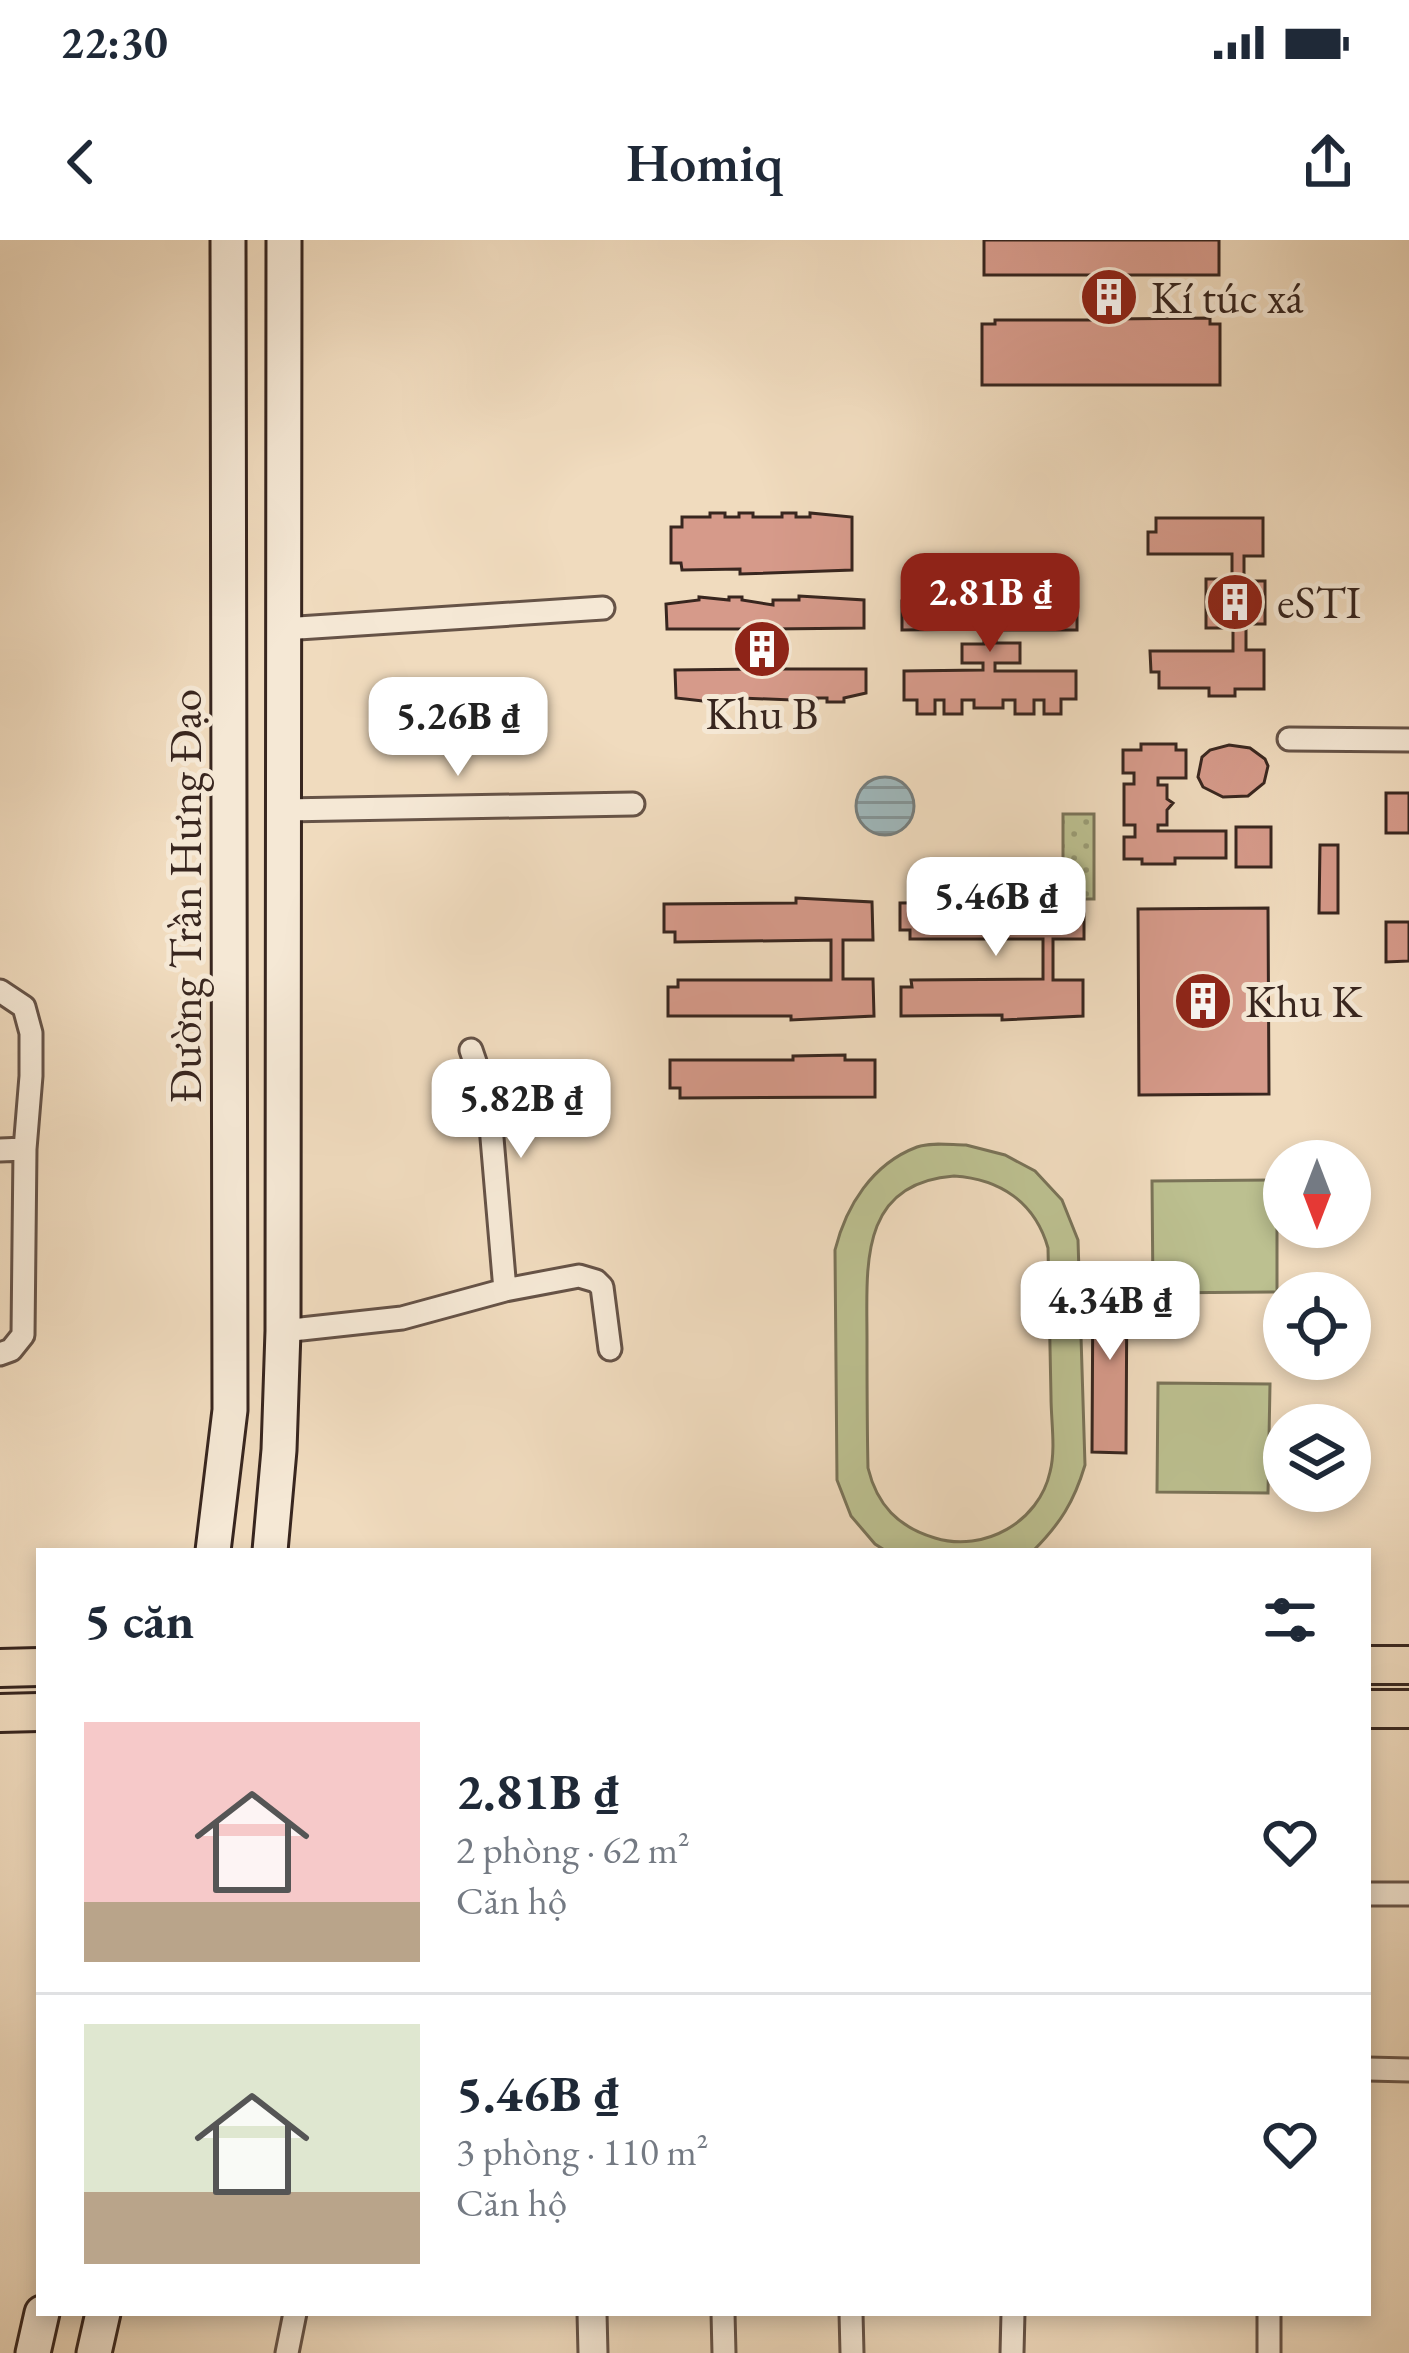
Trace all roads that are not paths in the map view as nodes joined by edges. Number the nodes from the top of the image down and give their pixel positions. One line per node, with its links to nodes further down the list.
1 (229, 240): 3 (main road, Đường Trần Hưng Đạo)
2 (284, 240): 4 (main road)
3 (229, 433): 4 (main road); 5 (main road, Đường Trần Hưng Đạo)
4 (283, 435): 6 (main road)
5 (230, 471): 6 (main road); 14 (main road, Đường Trần Hưng Đạo)
6 (283, 473): 8 (main road)
7 (603, 608): 8 (street)
8 (283, 629): 12 (main road)
9 (1289, 739): 10 (street)
10 (1409, 740)
11 (632, 804): 12 (street)
12 (284, 810): 15 (main road)
13 (0, 991): 17 (street)
14 (230, 993): 15 (main road); 23 (main road, Đường Trần Hưng Đạo)
15 (282, 993): 20 (main road)
16 (471, 1050): 19 (street)
17 (25, 1149): 18 (street); 22 (street)
18 (0, 1150)
19 (505, 1290): 20 (street); 21 (street)
20 (283, 1331): 24 (main road)
21 (610, 1349)
22 (0, 1354)
23 (213, 1548)
24 (270, 1548)
25 (1371, 1665): 26 (main road)
26 (1409, 1665)
27 (36, 1666): 28 (main road)
28 (0, 1668)
29 (1371, 1709): 30 (main road)
30 (1409, 1709)
31 (36, 1712): 32 (main road)
32 (0, 1713)
33 (1371, 1894): 34 (street)
34 (1409, 1894)
35 (1371, 2069): 36 (street)
36 (1409, 2069)
37 (41, 2316): 45 (main road)
38 (102, 2316): 46 (main road)
39 (294, 2316): 47 (street)
40 (592, 2316): 48 (street)
41 (723, 2316): 49 (street)
42 (851, 2316): 50 (street)
43 (1012, 2316): 51 (street)
44 (1269, 2316): 52 (street)
45 (33, 2353)
46 (94, 2353)
47 (287, 2353)
48 (593, 2353)
49 (724, 2353)
50 (852, 2353)
51 (1012, 2353)
52 (1269, 2353)

